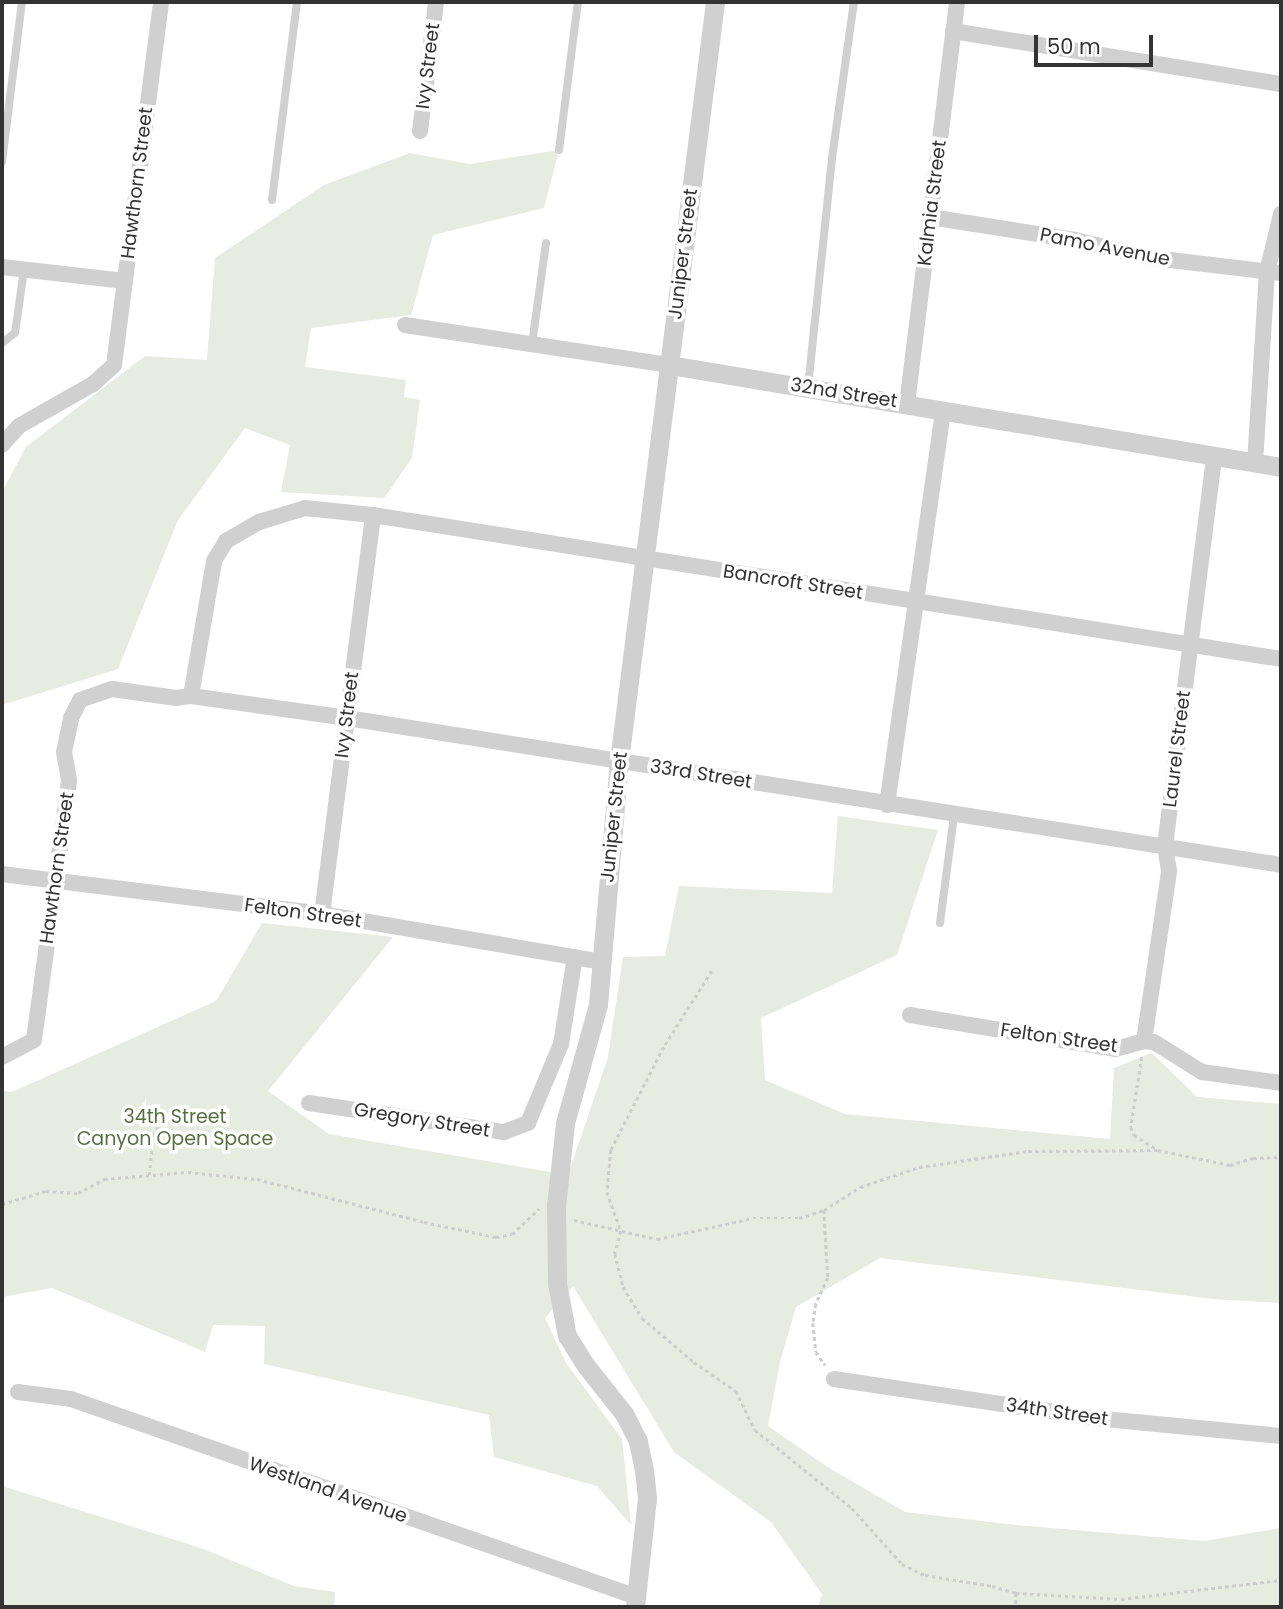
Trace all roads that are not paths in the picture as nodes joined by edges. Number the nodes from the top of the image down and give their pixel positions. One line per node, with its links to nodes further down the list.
1 (22, 2): 13 (lane)
2 (161, 2): 21 (street, Hawthorn Street)
3 (297, 2): 14 (lane)
4 (436, 2): 11 (street, Ivy Street)
5 (578, 2): 12 (lane)
6 (715, 2): 25 (street, Juniper Street)
7 (854, 2): 26 (lane)
8 (957, 2): 9 (street, Kalmia Street)
9 (953, 31): 10 (street); 16 (street, Kalmia Street)
10 (1281, 84)
11 (419, 131)
12 (559, 150)
13 (2, 162)
14 (272, 200)
15 (1281, 214): 20 (street)
16 (930, 217): 20 (street, Pamo Avenue); 27 (street, Kalmia Street)
17 (546, 243): 24 (lane)
18 (2, 267): 19 (street)
19 (24, 270): 21 (street); 23 (lane)
20 (1274, 272): 31 (street)
21 (125, 281): 29 (street, Hawthorn Street)
22 (405, 326): 24 (street, 32nd Street)
23 (2, 343)
24 (532, 344): 25 (street, 32nd Street)
25 (670, 365): 26 (street, 32nd Street); 34 (street, Juniper Street)
26 (808, 387): 27 (street, 32nd Street)
27 (907, 404): 28 (street, 32nd Street)
28 (943, 411): 30 (street, 32nd Street); 35 (street)
29 (2, 444)
30 (1213, 456): 31 (street, 32nd Street); 36 (street, Laurel Street)
31 (1255, 463): 32 (street, 32nd Street)
32 (1281, 467)
33 (373, 515): 34 (street, Bancroft Street); 38 (street, Bancroft Street); 40 (street, Ivy Street)
34 (645, 558): 35 (street, Bancroft Street); 41 (street, Juniper Street)
35 (916, 602): 36 (street, Bancroft Street); 42 (street)
36 (1190, 644): 37 (street, Bancroft Street); 44 (street, Laurel Street)
37 (1281, 659)
38 (191, 696): 39 (street, 33rd Street); 40 (street, 33rd Street)
39 (80, 700): 47 (street, Hawthorn Street)
40 (347, 718): 41 (street, 33rd Street); 48 (street, Ivy Street)
41 (620, 761): 42 (street, 33rd Street); 51 (street, Juniper Street)
42 (887, 805): 43 (street, 33rd Street)
43 (954, 815): 44 (street, 33rd Street); 49 (lane)
44 (1165, 846): 45 (street, 33rd Street); 53 (street, Laurel Street)
45 (1281, 865)
46 (2, 874): 47 (street, Felton Street)
47 (56, 880): 48 (street, Felton Street); 54 (street, Hawthorn Street)
48 (322, 914): 50 (street, Felton Street)
49 (940, 923)
50 (575, 957): 51 (street, Felton Street); 56 (street, Gregory Street)
51 (602, 962): 60 (street, Juniper Street)
52 (910, 1015): 53 (street, Felton Street)
53 (1144, 1041): 55 (street, Felton Street)
54 (2, 1057)
55 (1281, 1083)
56 (309, 1102)
57 (834, 1379): 59 (street, 34th Street)
58 (18, 1392): 60 (street, Westland Avenue)
59 (1281, 1436)
60 (636, 1602)

